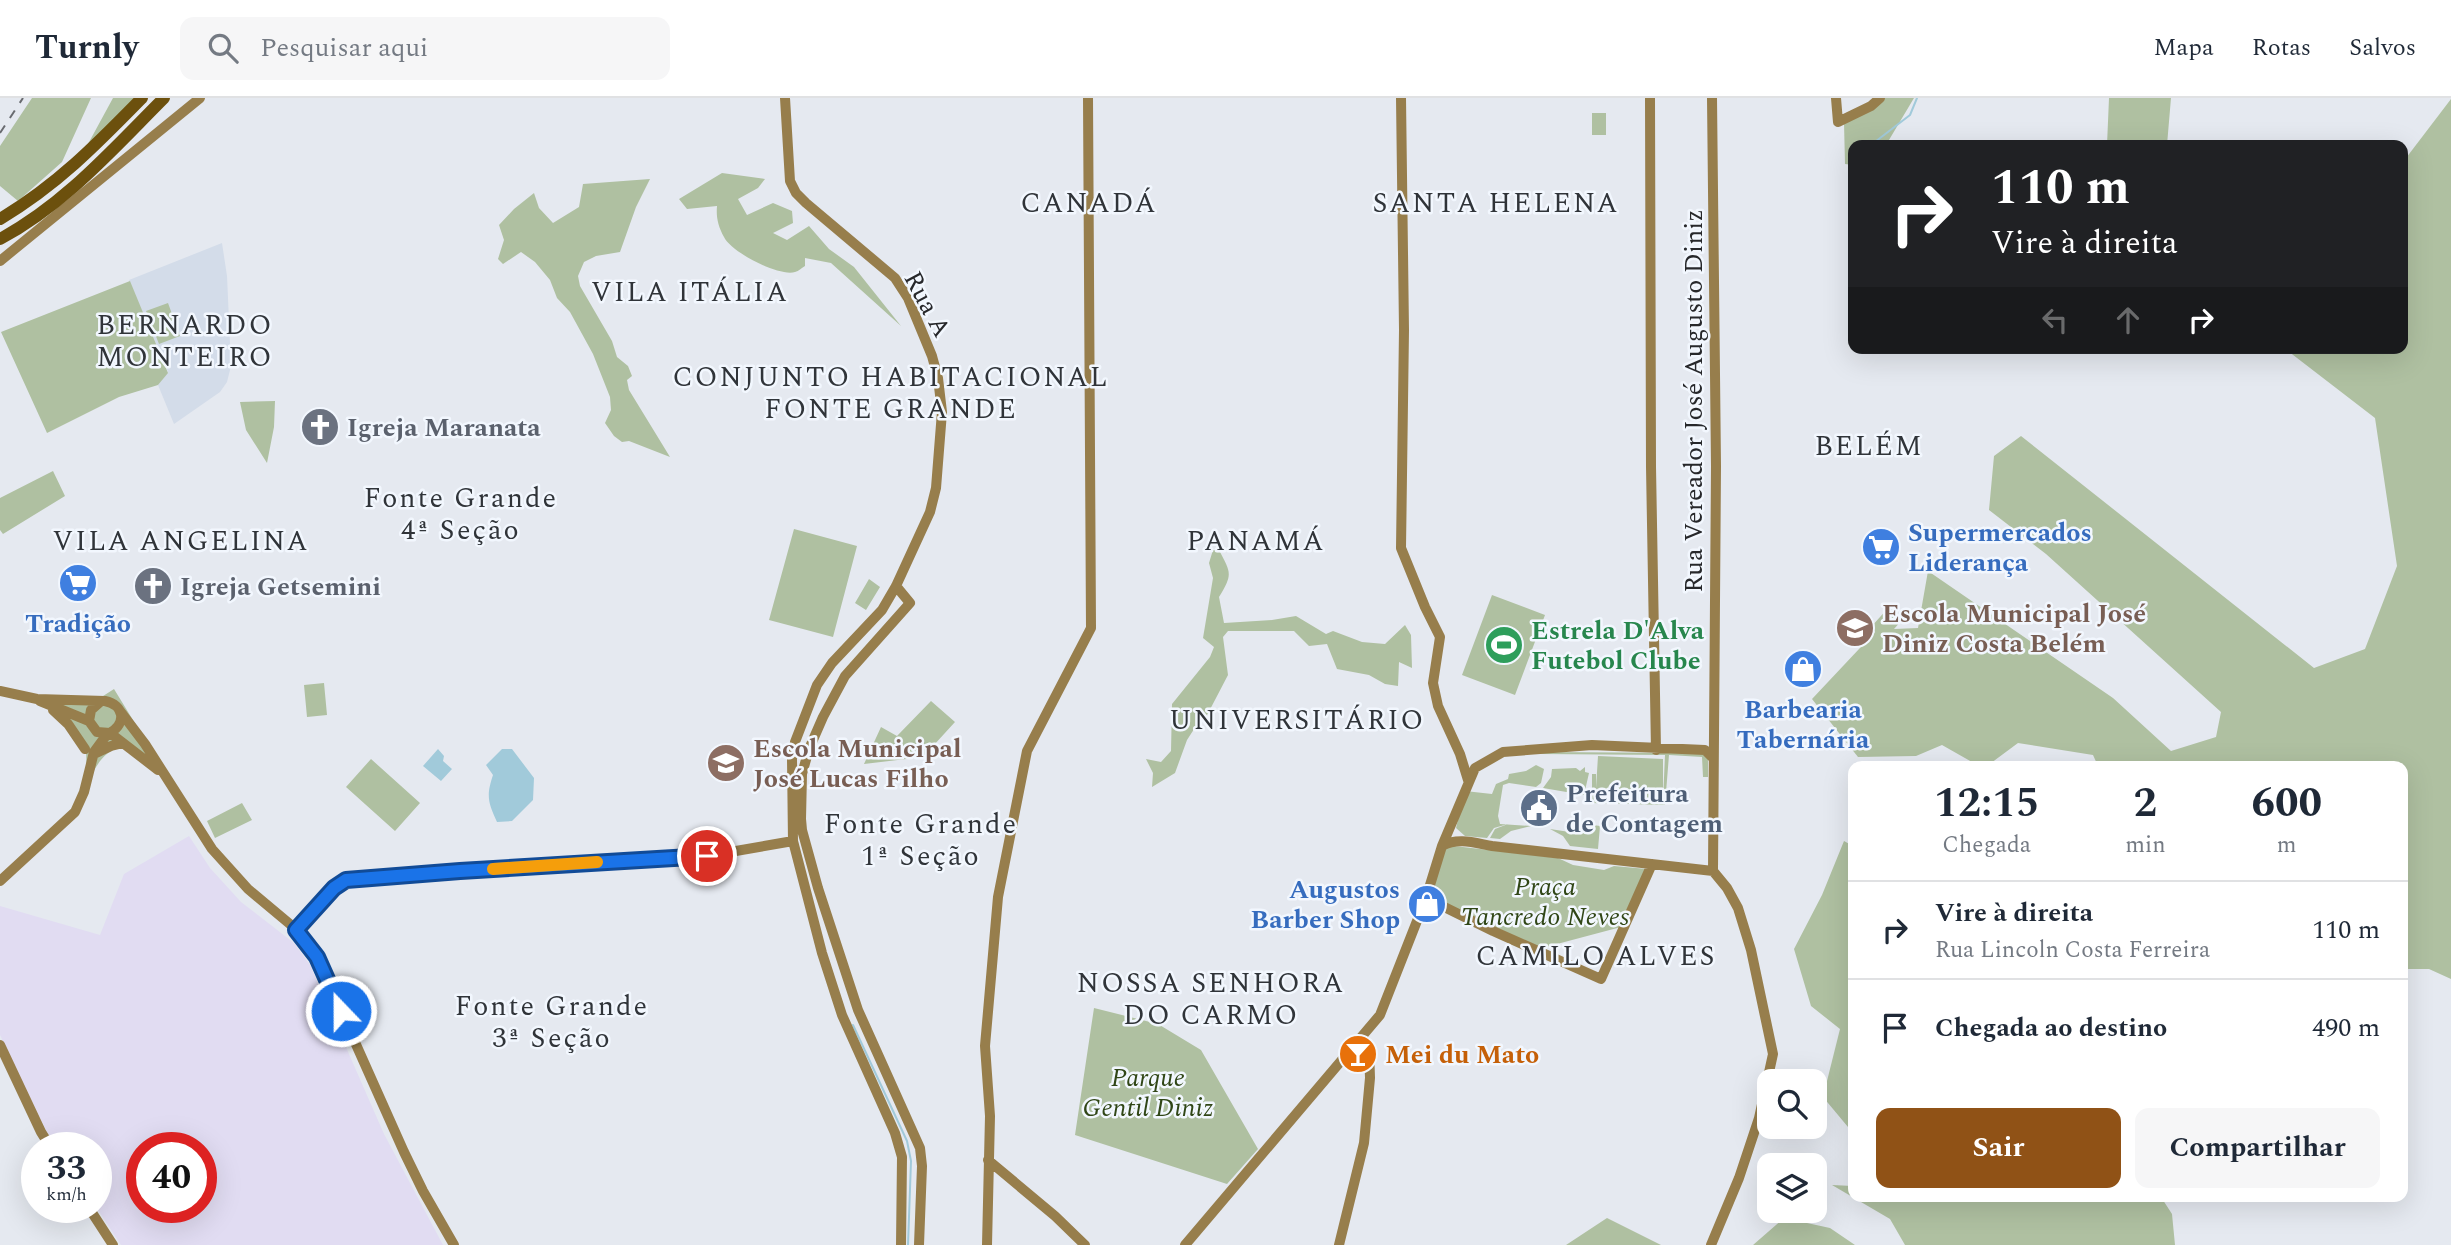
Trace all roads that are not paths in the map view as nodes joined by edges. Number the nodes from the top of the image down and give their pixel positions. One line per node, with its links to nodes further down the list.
1 (142, 98): 11 (highway)
2 (164, 98): 12 (highway)
3 (200, 98): 13 (street)
4 (785, 98): 14 (street, Rua A)
5 (1087, 98): 42 (street)
6 (1401, 98): 25 (street)
7 (1650, 98): 23 (street)
8 (1712, 98): 26 (street, Rua Vereador José Augusto Diniz)
9 (1836, 98): 10 (street)
10 (1880, 98)
11 (0, 219)
12 (0, 239)
13 (0, 261)
14 (896, 586): 31 (street, Rua A); 47 (street)
15 (0, 689): 16 (street)
16 (37, 699): 17 (street); 18 (street)
17 (100, 702): 19 (street); 20 (street)
18 (47, 705): 20 (street); 24 (street)
19 (120, 711): 21 (street); 28 (street)
20 (90, 722): 21 (street); 24 (street)
21 (109, 733): 22 (street); 24 (street)
22 (123, 743): 24 (street); 28 (street)
23 (1656, 750): 26 (street); 27 (street)
24 (89, 752): 36 (street)
25 (1460, 754): 27 (street); 29 (street)
26 (1713, 758): 35 (street, Rua Vereador José Augusto Diniz)
27 (1475, 768): 29 (street)
28 (164, 774): 38 (street)
29 (1468, 780): 30 (street)
30 (1451, 825): 32 (street); 33 (street)
31 (793, 841): 38 (street); 46 (street, Rua A)
32 (1462, 841): 33 (street); 34 (street)
33 (1442, 846): 37 (street)
34 (1652, 864): 35 (street); 37 (street)
35 (1713, 871): 52 (street)
36 (0, 881)
37 (1426, 898): 39 (street)
38 (296, 930): 45 (street)
39 (1368, 1040): 50 (street); 51 (street)
40 (0, 1045): 41 (street)
41 (41, 1132)
42 (988, 1160): 48 (street); 49 (street)
43 (99, 1223): 44 (street)
44 (113, 1245)
45 (454, 1245)
46 (901, 1245)
47 (919, 1245)
48 (987, 1245)
49 (1085, 1245)
50 (1185, 1245)
51 (1339, 1245)
52 (1711, 1245)

